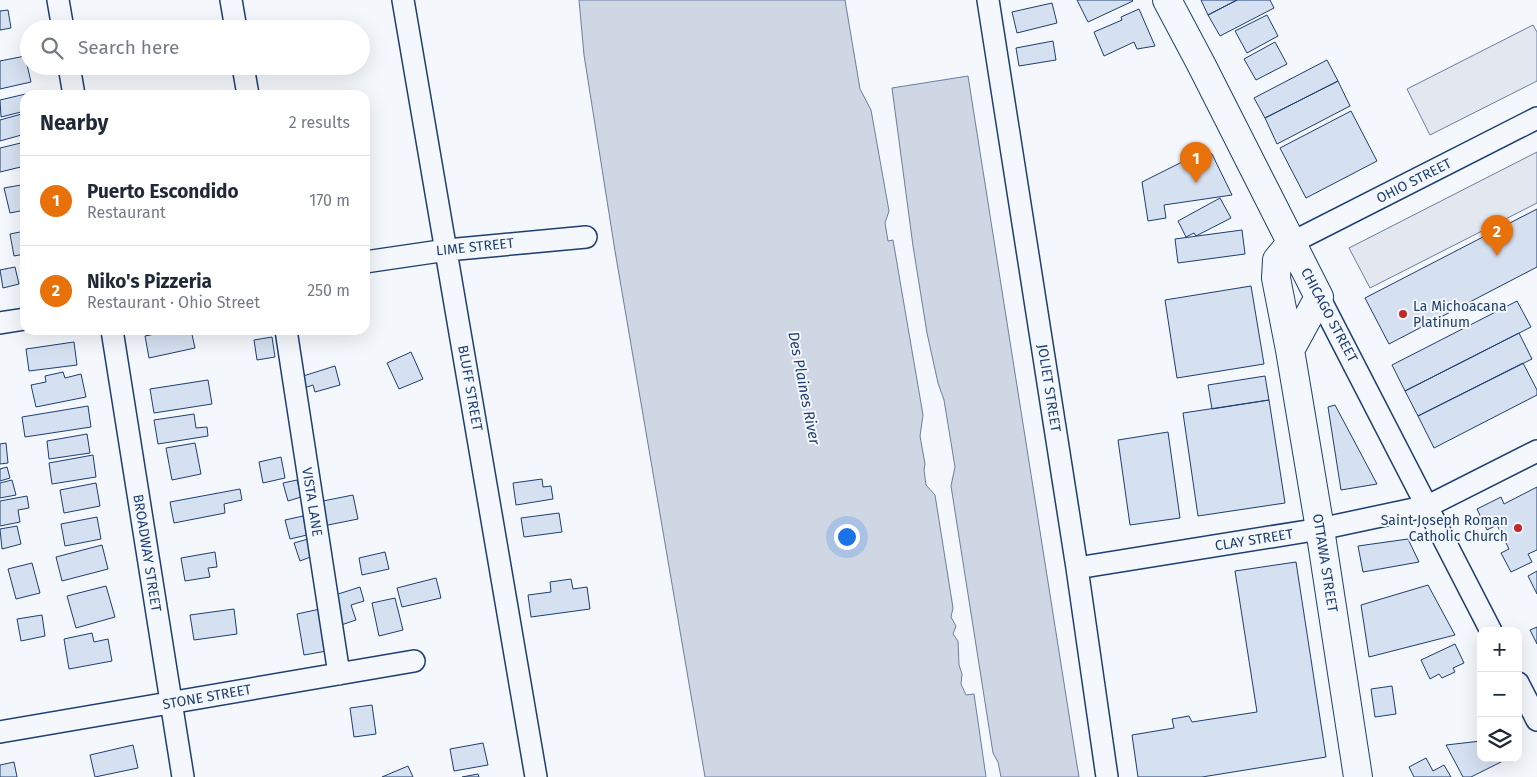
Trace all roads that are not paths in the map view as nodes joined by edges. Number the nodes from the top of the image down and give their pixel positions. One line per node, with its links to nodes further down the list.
1 (58, 0): 6 (street)
2 (231, 0): 7 (street)
3 (403, 0): 15 (street, BLUFF STREET)
4 (988, 0): 26 (street, JOLIET STREET)
5 (1166, 0): 14 (main road, CHICAGO STREET)
6 (61, 20)
7 (234, 20)
8 (71, 75): 10 (street)
9 (245, 75): 11 (street)
10 (73, 90)
11 (247, 90)
12 (1537, 118): 14 (street, OHIO STREET)
13 (586, 237): 15 (street, LIME STREET)
14 (1291, 243): 17 (main road, CHICAGO STREET); 22 (main road, OTTAWA STREET)
15 (447, 250): 16 (street, LIME STREET); 35 (street, BLUFF STREET)
16 (370, 261)
17 (1319, 297): 22 (main road); 24 (street, CHICAGO STREET)
18 (20, 320): 19 (street)
19 (0, 323)
20 (113, 335): 31 (street, BROADWAY STREET)
21 (287, 335): 29 (street, VISTA LANE)
22 (1290, 350): 25 (main road, OTTAWA STREET)
23 (1537, 451): 24 (street, CLAY STREET)
24 (1428, 506): 25 (street, CLAY STREET); 27 (street, CHICAGO STREET)
25 (1320, 529): 26 (street, CLAY STREET); 37 (main road, OTTAWA STREET)
26 (1077, 568): 36 (street, JOLIET STREET)
27 (1490, 627)
28 (414, 661): 29 (street, STONE STREET)
29 (339, 674): 31 (street, STONE STREET)
30 (1522, 691): 32 (street)
31 (172, 704): 33 (street, STONE STREET); 34 (street, BROADWAY STREET)
32 (1537, 720)
33 (0, 732)
34 (183, 777)
35 (536, 777)
36 (1107, 777)
37 (1358, 777)

